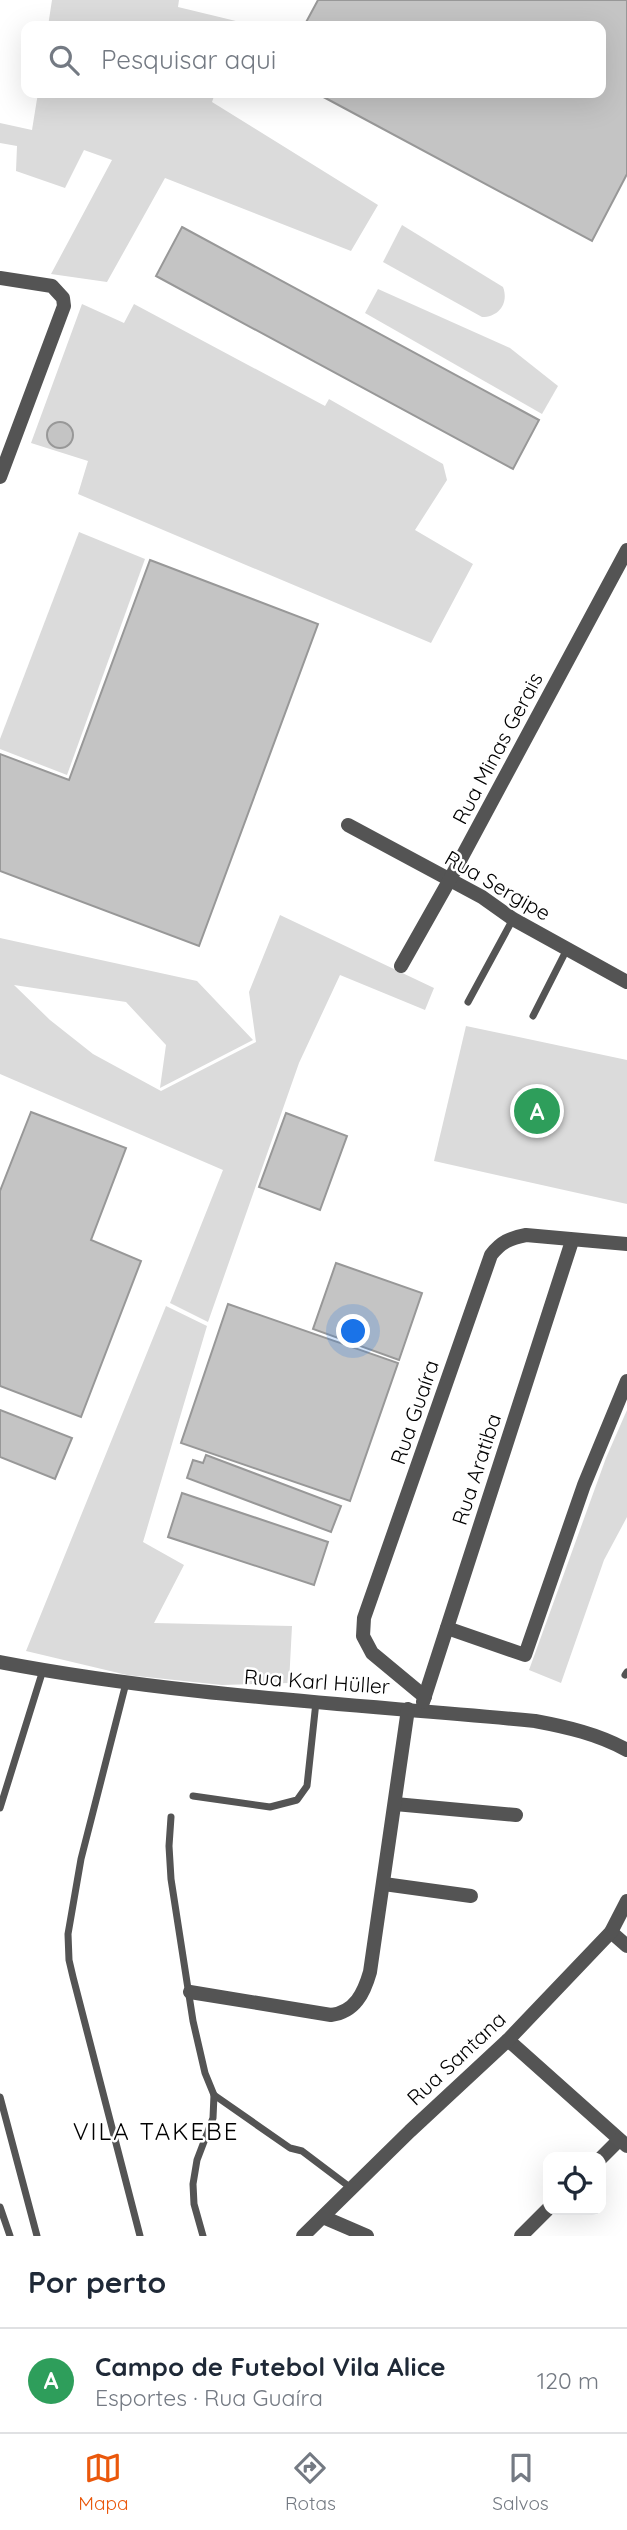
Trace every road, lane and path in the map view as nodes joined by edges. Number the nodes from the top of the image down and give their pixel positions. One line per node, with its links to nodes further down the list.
1 (0, 278): 2 (street)
2 (3, 461): 3 (street)
3 (0, 477)
4 (627, 550): 6 (street, Rua Minas Gerais)
5 (348, 825): 6 (street, Rua Sergipe)
6 (449, 881): 7 (street, Rua Sergipe); 9 (street, Rua Minas Gerais)
7 (513, 919): 8 (street, Rua Sergipe); 11 (lane)
8 (567, 949): 10 (street, Rua Sergipe); 12 (lane)
9 (401, 966)
10 (627, 982)
11 (468, 1002)
12 (533, 1016)
13 (572, 1241): 14 (street, Rua Guaíra); 16 (street, Rua Aratiba); 21 (street, Rua Guaíra)
14 (627, 1244)
15 (627, 1381): 16 (street)
16 (447, 1628): 21 (street, Rua Aratiba)
17 (0, 1662): 18 (street, Rua Karl Hüller)
18 (43, 1670): 19 (street, Rua Karl Hüller); 25 (lane)
19 (126, 1683): 20 (street, Rua Karl Hüller); 45 (lane)
20 (316, 1702): 21 (street, Rua Karl Hüller); 23 (lane)
21 (418, 1705): 22 (street, Rua Karl Hüller); 24 (street, Rua Aratiba)
22 (627, 1750)
23 (193, 1796)
24 (395, 1804): 26 (street); 28 (street, Rua Aratiba)
25 (0, 1808)
26 (516, 1815)
27 (172, 1817): 33 (lane)
28 (384, 1884): 29 (street); 33 (street, Rua Aratiba)
29 (471, 1896)
30 (627, 1901): 31 (street, Rua Santana)
31 (611, 1931): 32 (street); 34 (street, Rua Santana)
32 (627, 1946)
33 (190, 1992): 35 (lane)
34 (508, 2040): 37 (street); 39 (street, Rua Santana)
35 (214, 2095): 39 (lane); 46 (lane)
36 (0, 2097): 44 (lane)
37 (623, 2143): 38 (street)
38 (606, 2155)
39 (352, 2188): 42 (street, Rua Santana)
40 (0, 2207): 43 (lane)
41 (543, 2214): 49 (street)
42 (323, 2217): 47 (street, Rua Santana); 48 (street)
43 (10, 2236)
44 (37, 2236)
45 (140, 2236)
46 (203, 2236)
47 (303, 2236)
48 (367, 2236)
49 (521, 2236)

